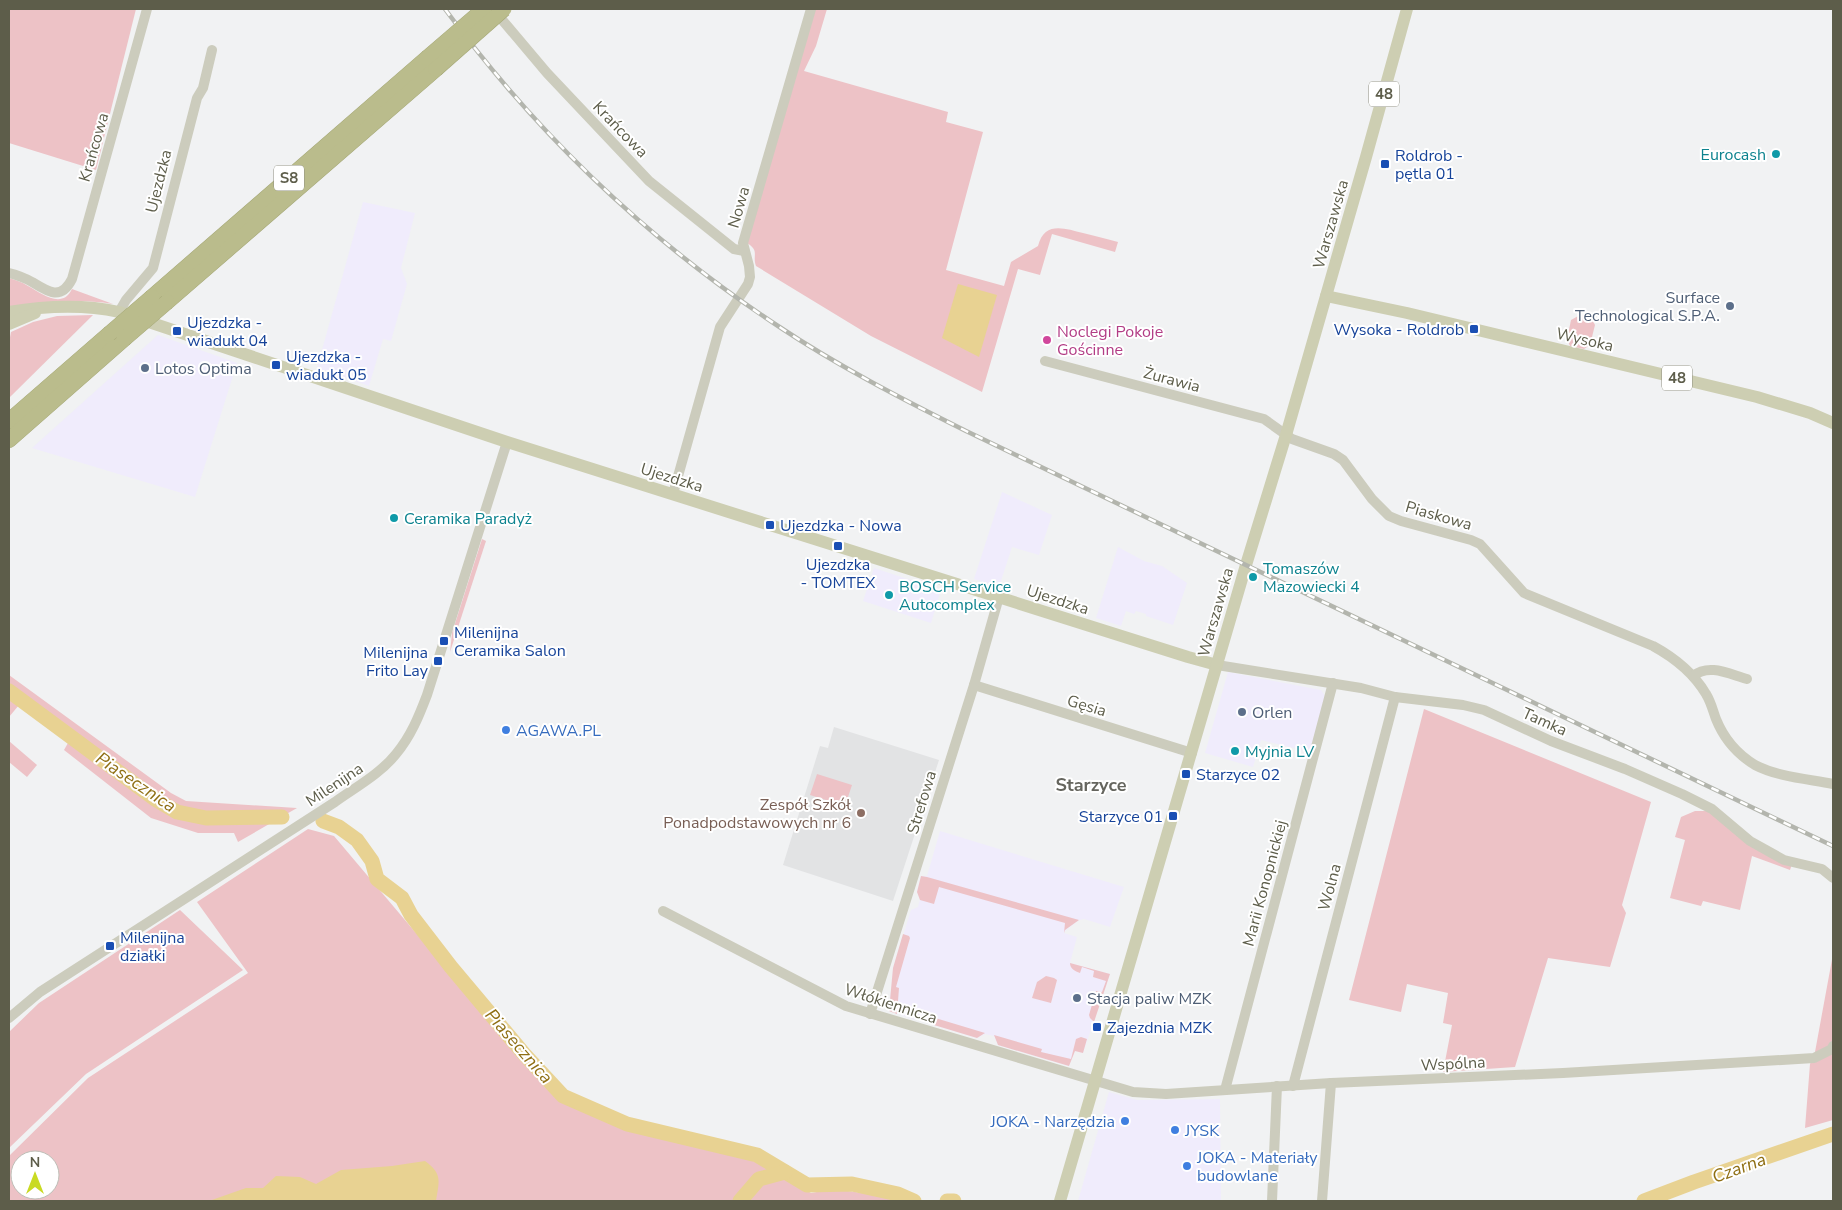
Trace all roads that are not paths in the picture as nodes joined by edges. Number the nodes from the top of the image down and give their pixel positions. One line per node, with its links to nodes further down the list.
1 (147, 9): 10 (street, Krańcowa)
2 (484, 9): 8 (highway, S8, bridge)
3 (492, 9): 9 (street, Krańcowa)
4 (504, 9): 8 (highway, S8, bridge)
5 (811, 9): 9 (street, Nowa)
6 (1408, 9): 11 (main road, Warszawska / 48)
7 (212, 50): 14 (street, Ujezdzka)
8 (431, 63): 17 (highway, S8, bridge); 20 (highway, S8, bridge)
9 (744, 251): 22 (street, Nowa)
10 (9, 273)
11 (1326, 296): 18 (main road, Wysoka / 48); 19 (main road, Warszawska)
12 (57, 307): 13 (main road, Ujezdzka); 14 (main road, Ujezdzka); 15 (main road, Ujezdzka)
13 (9, 312)
14 (119, 312): 21 (main road, Ujezdzka)
15 (9, 324)
16 (1045, 361): 19 (street, Żurawia)
17 (9, 422)
18 (1833, 422)
19 (1286, 436): 24 (main road, Warszawska); 25 (street, Piaskowa)
20 (9, 440)
21 (508, 442): 22 (main road, Ujezdzka); 35 (street, Milenijna)
22 (673, 494): 23 (main road, Ujezdzka)
23 (999, 597): 24 (main road, Ujezdzka); 28 (street, Strefowa)
24 (1217, 665): 27 (street, Tamka); 30 (main road, Warszawska)
25 (1693, 676): 26 (street); 31 (street, Piaskowa)
26 (1747, 679)
27 (1333, 683): 29 (street, Tamka); 41 (street, Marii Konopnickiej)
28 (974, 685): 30 (street, Gęsia); 34 (street, Strefowa)
29 (1395, 696): 32 (street, Tamka); 40 (street, Wolna)
30 (1192, 753): 37 (main road, Warszawska)
31 (1833, 784)
32 (1833, 878)
33 (663, 911): 34 (street, Włókiennicza)
34 (870, 1014): 37 (street, Włókiennicza)
35 (9, 1018)
36 (1833, 1046): 38 (street, Wspólna)
37 (1095, 1081): 41 (street, Wspólna); 42 (main road, Warszawska)
38 (1330, 1083): 40 (street, Wspólna); 44 (street)
39 (1277, 1086): 40 (street, Wspólna); 41 (street, Wspólna); 43 (street)
40 (1293, 1086)
41 (1225, 1090)
42 (1060, 1201)
43 (1272, 1201)
44 (1322, 1201)

